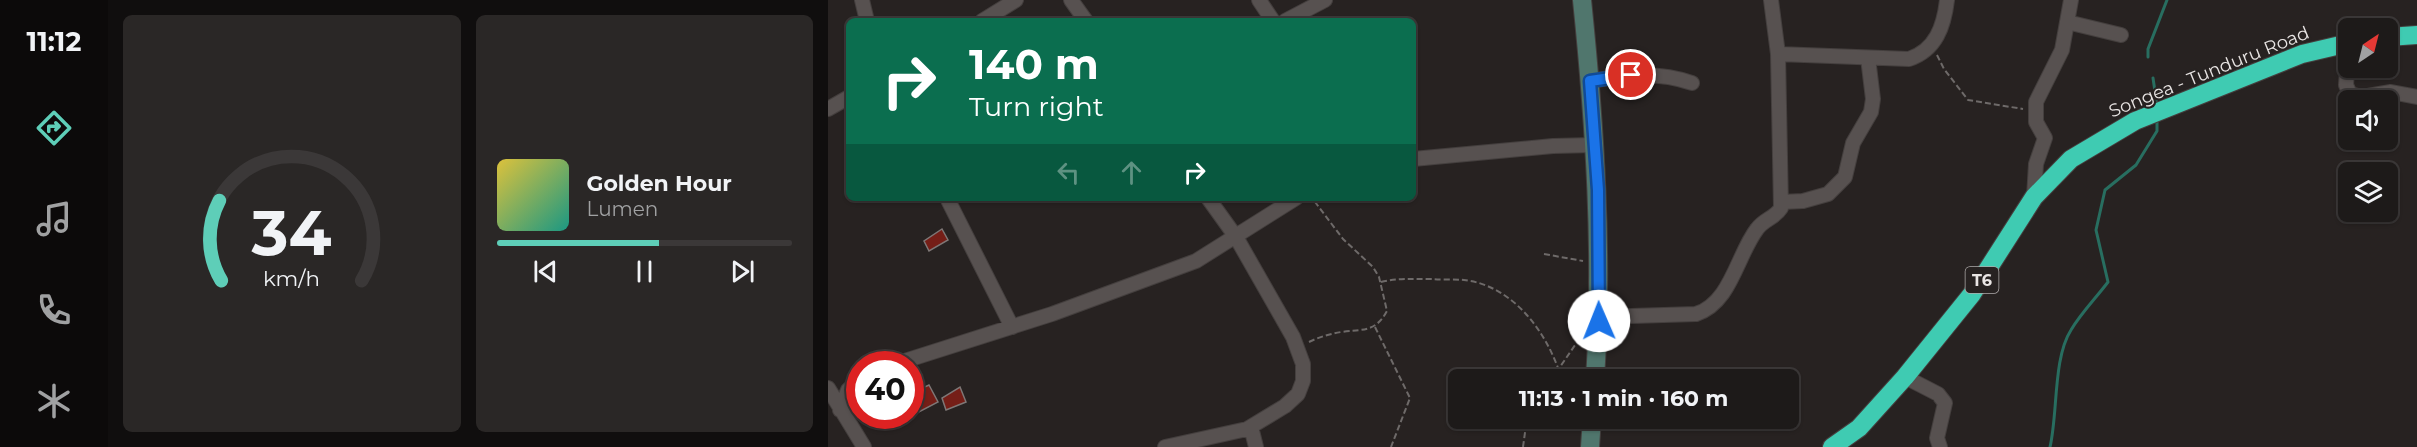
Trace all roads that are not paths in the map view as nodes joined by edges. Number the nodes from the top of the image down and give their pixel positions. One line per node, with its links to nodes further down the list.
1 (862, 0): 10 (street)
2 (1017, 0): 11 (street)
3 (1071, 0): 12 (street)
4 (1259, 0): 13 (street)
5 (1325, 0): 14 (street)
6 (1582, 0): 23 (street)
7 (1771, 0): 20 (street)
8 (1947, 0): 21 (street)
9 (2071, 0): 15 (street)
10 (866, 18)
11 (987, 18)
12 (1084, 18)
13 (1271, 18)
14 (1291, 18)
15 (2067, 22): 16 (street); 30 (street)
16 (2121, 35)
17 (2417, 35): 18 (highway)
18 (2398, 36)
19 (2338, 46): 30 (highway, Songea - Tunduru Road / T6)
20 (1778, 54): 21 (street); 34 (street)
21 (1868, 58): 34 (street)
22 (2346, 78): 25 (street)
23 (1590, 81): 24 (street); 28 (street)
24 (1692, 83)
25 (2417, 97)
26 (846, 99): 27 (street)
27 (828, 109)
28 (1593, 145): 29 (street); 36 (street)
29 (1416, 159)
30 (2034, 197): 40 (highway, Songea - Tunduru Road / T6)
31 (949, 201): 37 (street)
32 (1210, 201): 35 (street)
33 (1291, 201): 35 (street)
34 (1782, 202): 36 (street)
35 (1236, 237): 37 (street); 44 (street)
36 (1599, 319): 39 (street)
37 (1012, 327): 38 (street)
38 (924, 355)
39 (1596, 369)
40 (1905, 377): 50 (highway, Songea - Tunduru Road / T6); 51 (street)
41 (828, 388): 43 (street)
42 (846, 395): 43 (street)
43 (840, 410): 46 (street)
44 (1251, 427): 47 (street); 48 (street)
45 (1591, 429): 49 (street)
46 (862, 446)
47 (1165, 447)
48 (1256, 447)
49 (1590, 447)
50 (1832, 447)
51 (1940, 447)

